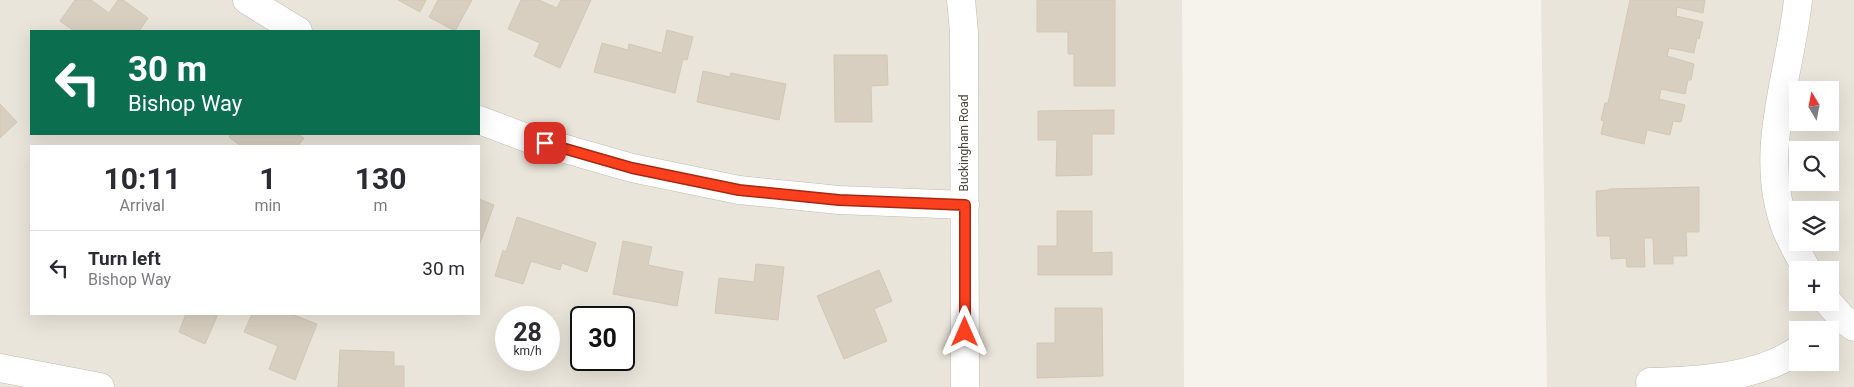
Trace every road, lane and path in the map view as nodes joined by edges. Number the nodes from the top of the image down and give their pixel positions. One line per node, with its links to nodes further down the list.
1 (247, 0): 4 (street)
2 (961, 0): 6 (street, Buckingham Road)
3 (1798, 0): 7 (street)
4 (296, 30)
5 (480, 120): 6 (street)
6 (965, 205): 12 (street, Buckingham Road)
7 (1802, 261)
8 (1789, 356): 10 (street)
9 (0, 368): 11 (street)
10 (1650, 382)
11 (100, 387)
12 (965, 387)

